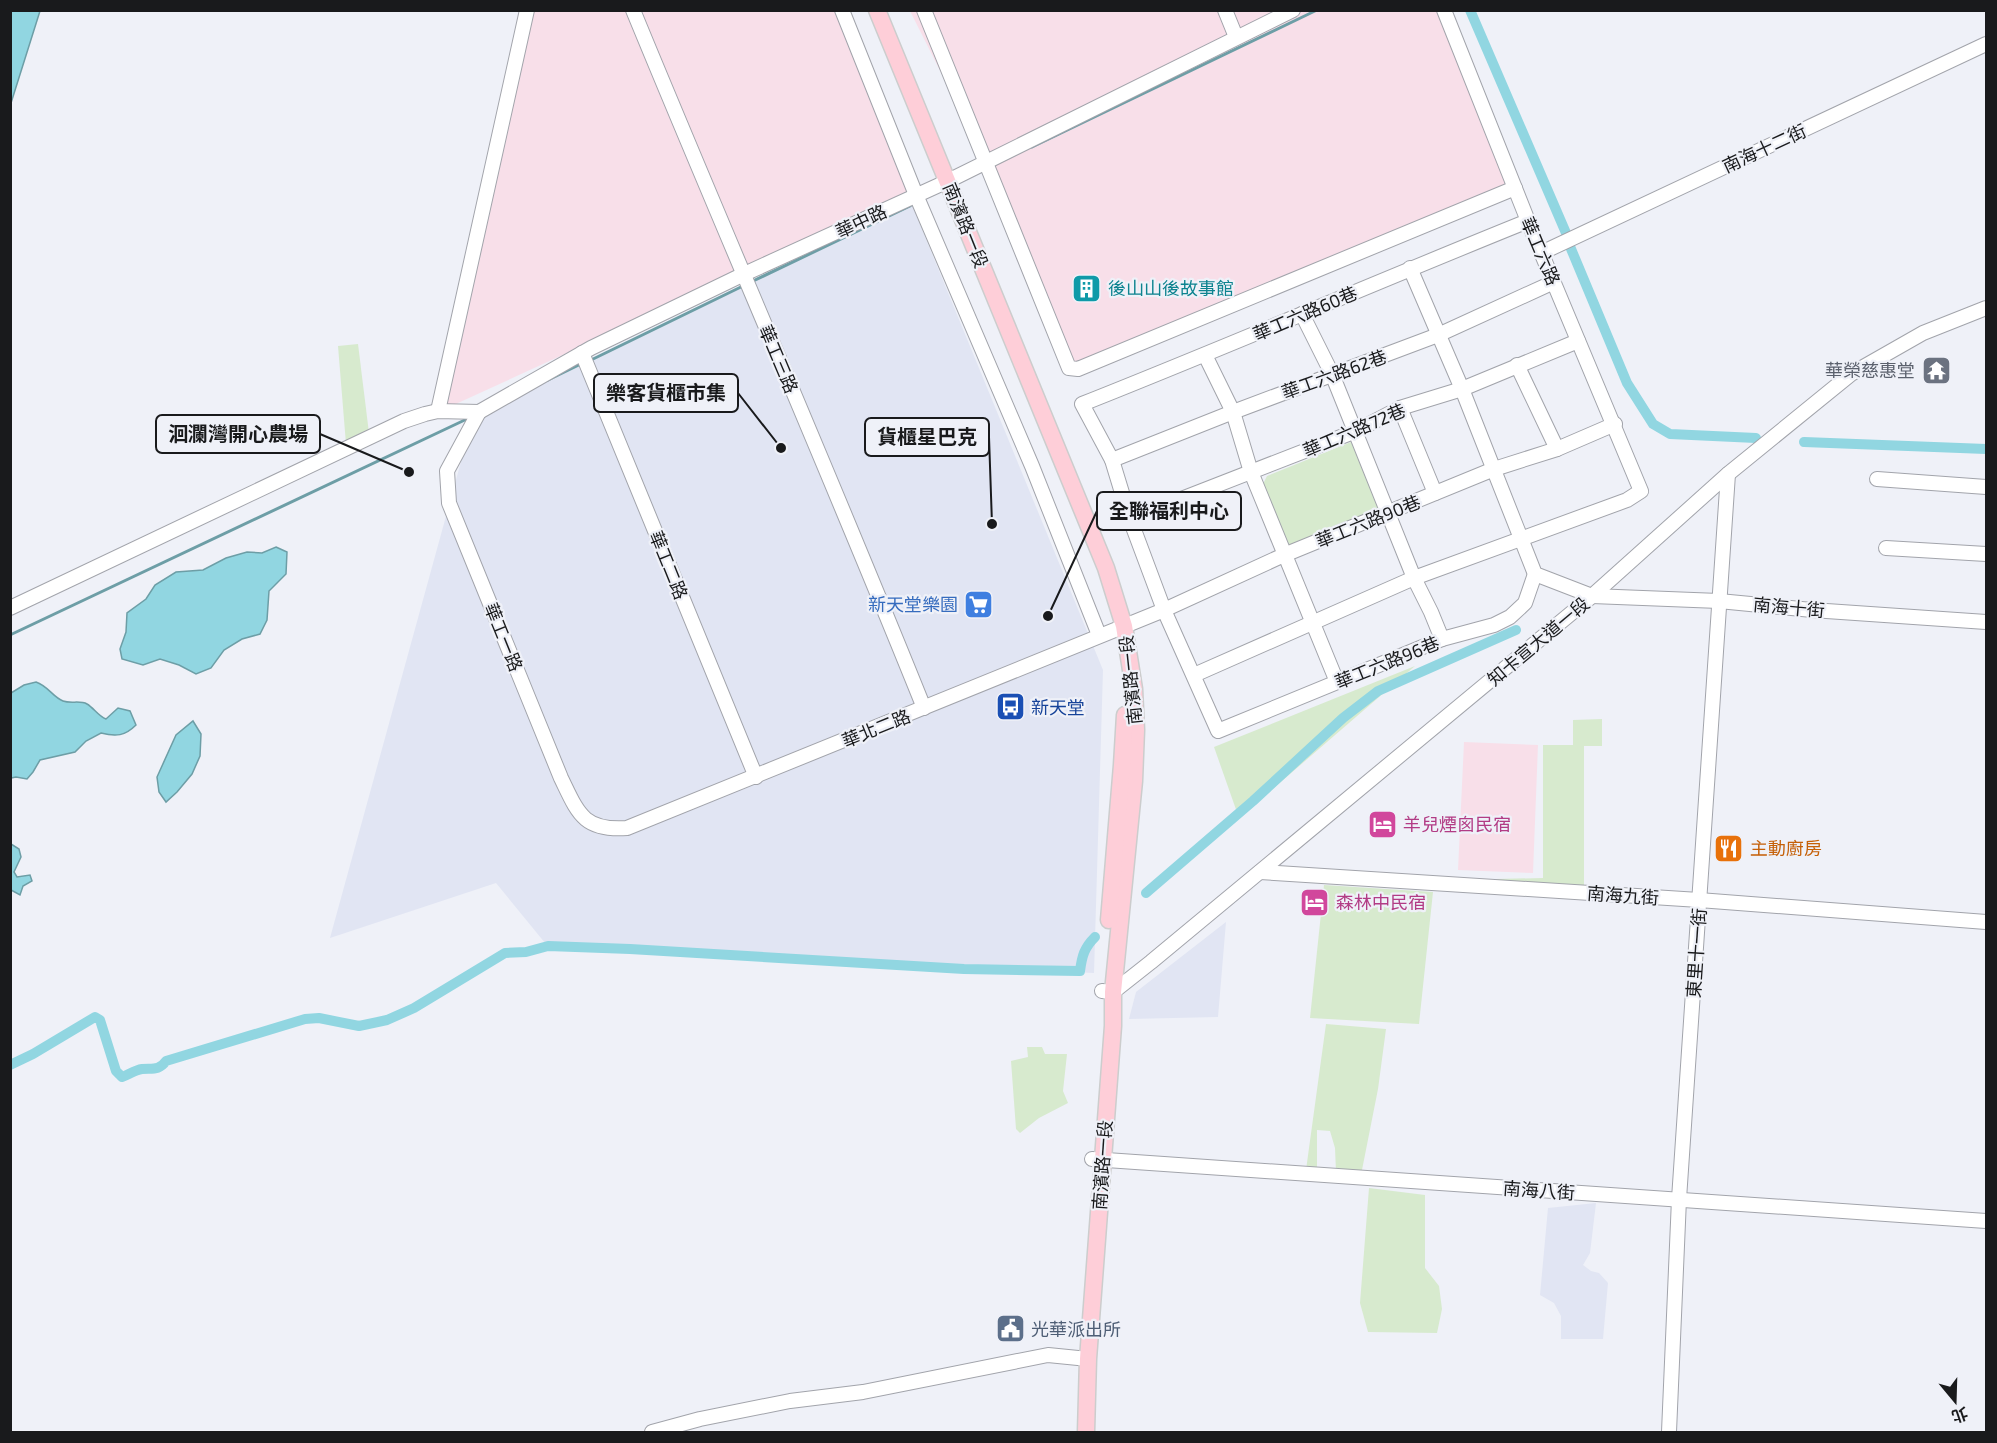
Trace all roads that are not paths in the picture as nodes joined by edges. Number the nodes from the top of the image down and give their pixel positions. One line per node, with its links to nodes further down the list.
1 (527, 10): 33 (street)
2 (633, 10): 19 (street, 華工三路)
3 (842, 10): 15 (street)
4 (866, 10): 13 (main road, 南濱路一段)
5 (877, 10): 13 (main road, 南濱路一段)
6 (924, 10): 12 (street)
7 (1225, 10): 10 (street)
8 (1293, 10): 10 (street, 華中路)
9 (1444, 10): 14 (street, 華工六路)
10 (1236, 37): 12 (street, 華中路)
11 (1986, 44): 17 (street, 南海十二街)
12 (986, 162): 13 (street, 華中路); 14 (street)
13 (943, 184): 15 (street, 華中路); 58 (main road, 南濱路一段)
14 (1515, 188): 16 (street, 華工六路)
15 (916, 195): 19 (street, 華中路); 58 (street)
16 (1528, 221): 17 (street, 華工六路); 18 (street, 華工六路60巷)
17 (1541, 253): 20 (street, 華工六路)
18 (1410, 268): 22 (street, 華工六路60巷); 23 (street)
19 (742, 275): 25 (street, 華中路); 62 (street, 華工三路)
20 (1554, 282): 23 (street, 華工六路62巷); 24 (street, 華工六路)
21 (1986, 308): 40 (street, 知卡宣大道一段)
22 (1302, 314): 26 (street, 華工六路60巷); 28 (street)
23 (1438, 336): 28 (street, 華工六路62巷); 29 (street)
24 (1578, 340): 27 (street, 華工六路72巷); 34 (street, 華工六路)
25 (582, 352): 31 (street, 華中路); 63 (street, 華工二路)
26 (1205, 355): 32 (street); 37 (street, 華工六路60巷)
27 (1517, 365): 29 (street, 華工六路72巷); 36 (street)
28 (1332, 374): 32 (street, 華工六路62巷); 35 (street)
29 (1462, 388): 30 (street, 華工六路72巷); 38 (street)
30 (1400, 408): 35 (street, 華工六路72巷); 43 (street)
31 (479, 412): 33 (street); 64 (street, 華工一路)
32 (1233, 412): 37 (street, 華工六路62巷); 39 (street)
33 (431, 413): 54 (street)
34 (1615, 424): 36 (street, 華工六路90巷); 46 (street, 華工六路)
35 (1356, 431): 39 (street, 華工六路72巷); 44 (street)
36 (1557, 449): 38 (street, 華工六路90巷)
37 (1112, 460): 45 (street)
38 (1494, 469): 43 (street, 華工六路90巷); 46 (street)
39 (1251, 472): 45 (street, 華工六路72巷); 49 (street)
40 (1728, 474): 52 (street, 知卡宣大道一段); 53 (street, 東里十一街)
41 (1877, 479): 42 (street)
42 (1986, 487)
43 (1435, 493): 44 (street, 華工六路90巷)
44 (1388, 514): 49 (street, 華工六路90巷); 51 (street)
45 (1130, 519): 55 (street)
46 (1522, 539): 50 (street); 51 (street)
47 (1886, 548): 48 (street)
48 (1986, 554)
49 (1284, 555): 55 (street, 華工六路90巷); 56 (street)
50 (1535, 574): 52 (street, 南海十街); 59 (street, 華工六路96巷)
51 (1414, 578): 56 (street); 59 (street)
52 (1592, 596): 53 (street, 南海十街); 65 (street, 知卡宣大道一段)
53 (1719, 601): 57 (street, 南海十街); 66 (street, 東里十一街)
54 (10, 608)
55 (1164, 610): 58 (street, 華工六路90巷); 60 (street)
56 (1312, 622): 60 (street); 61 (street)
57 (1986, 622)
58 (1112, 631): 62 (street, 華北二路); 68 (main road, 南濱路一段)
59 (1442, 639): 61 (street, 華工六路96巷)
60 (1194, 675): 61 (street, 華工六路96巷)
61 (1337, 682)
62 (924, 708): 63 (street, 華北二路)
63 (756, 777): 64 (street, 華北二路)
64 (627, 828)
65 (1260, 872): 66 (street, 南海九街); 68 (street, 知卡宣大道一段)
66 (1699, 900): 67 (street, 南海九街); 70 (street, 東里十一街)
67 (1986, 922)
68 (1108, 992): 69 (main road, 南濱路一段)
69 (1097, 1160): 70 (street, 南海八街); 72 (main road, 南濱路一段)
70 (1680, 1199): 71 (street, 南海八街); 76 (street, 東里十一街)
71 (1986, 1221)
72 (1083, 1359): 73 (street); 74 (main road, 南濱路一段); 75 (main road, 南濱路一段)
73 (652, 1432)
74 (1076, 1432)
75 (1086, 1432)
76 (1669, 1432)

